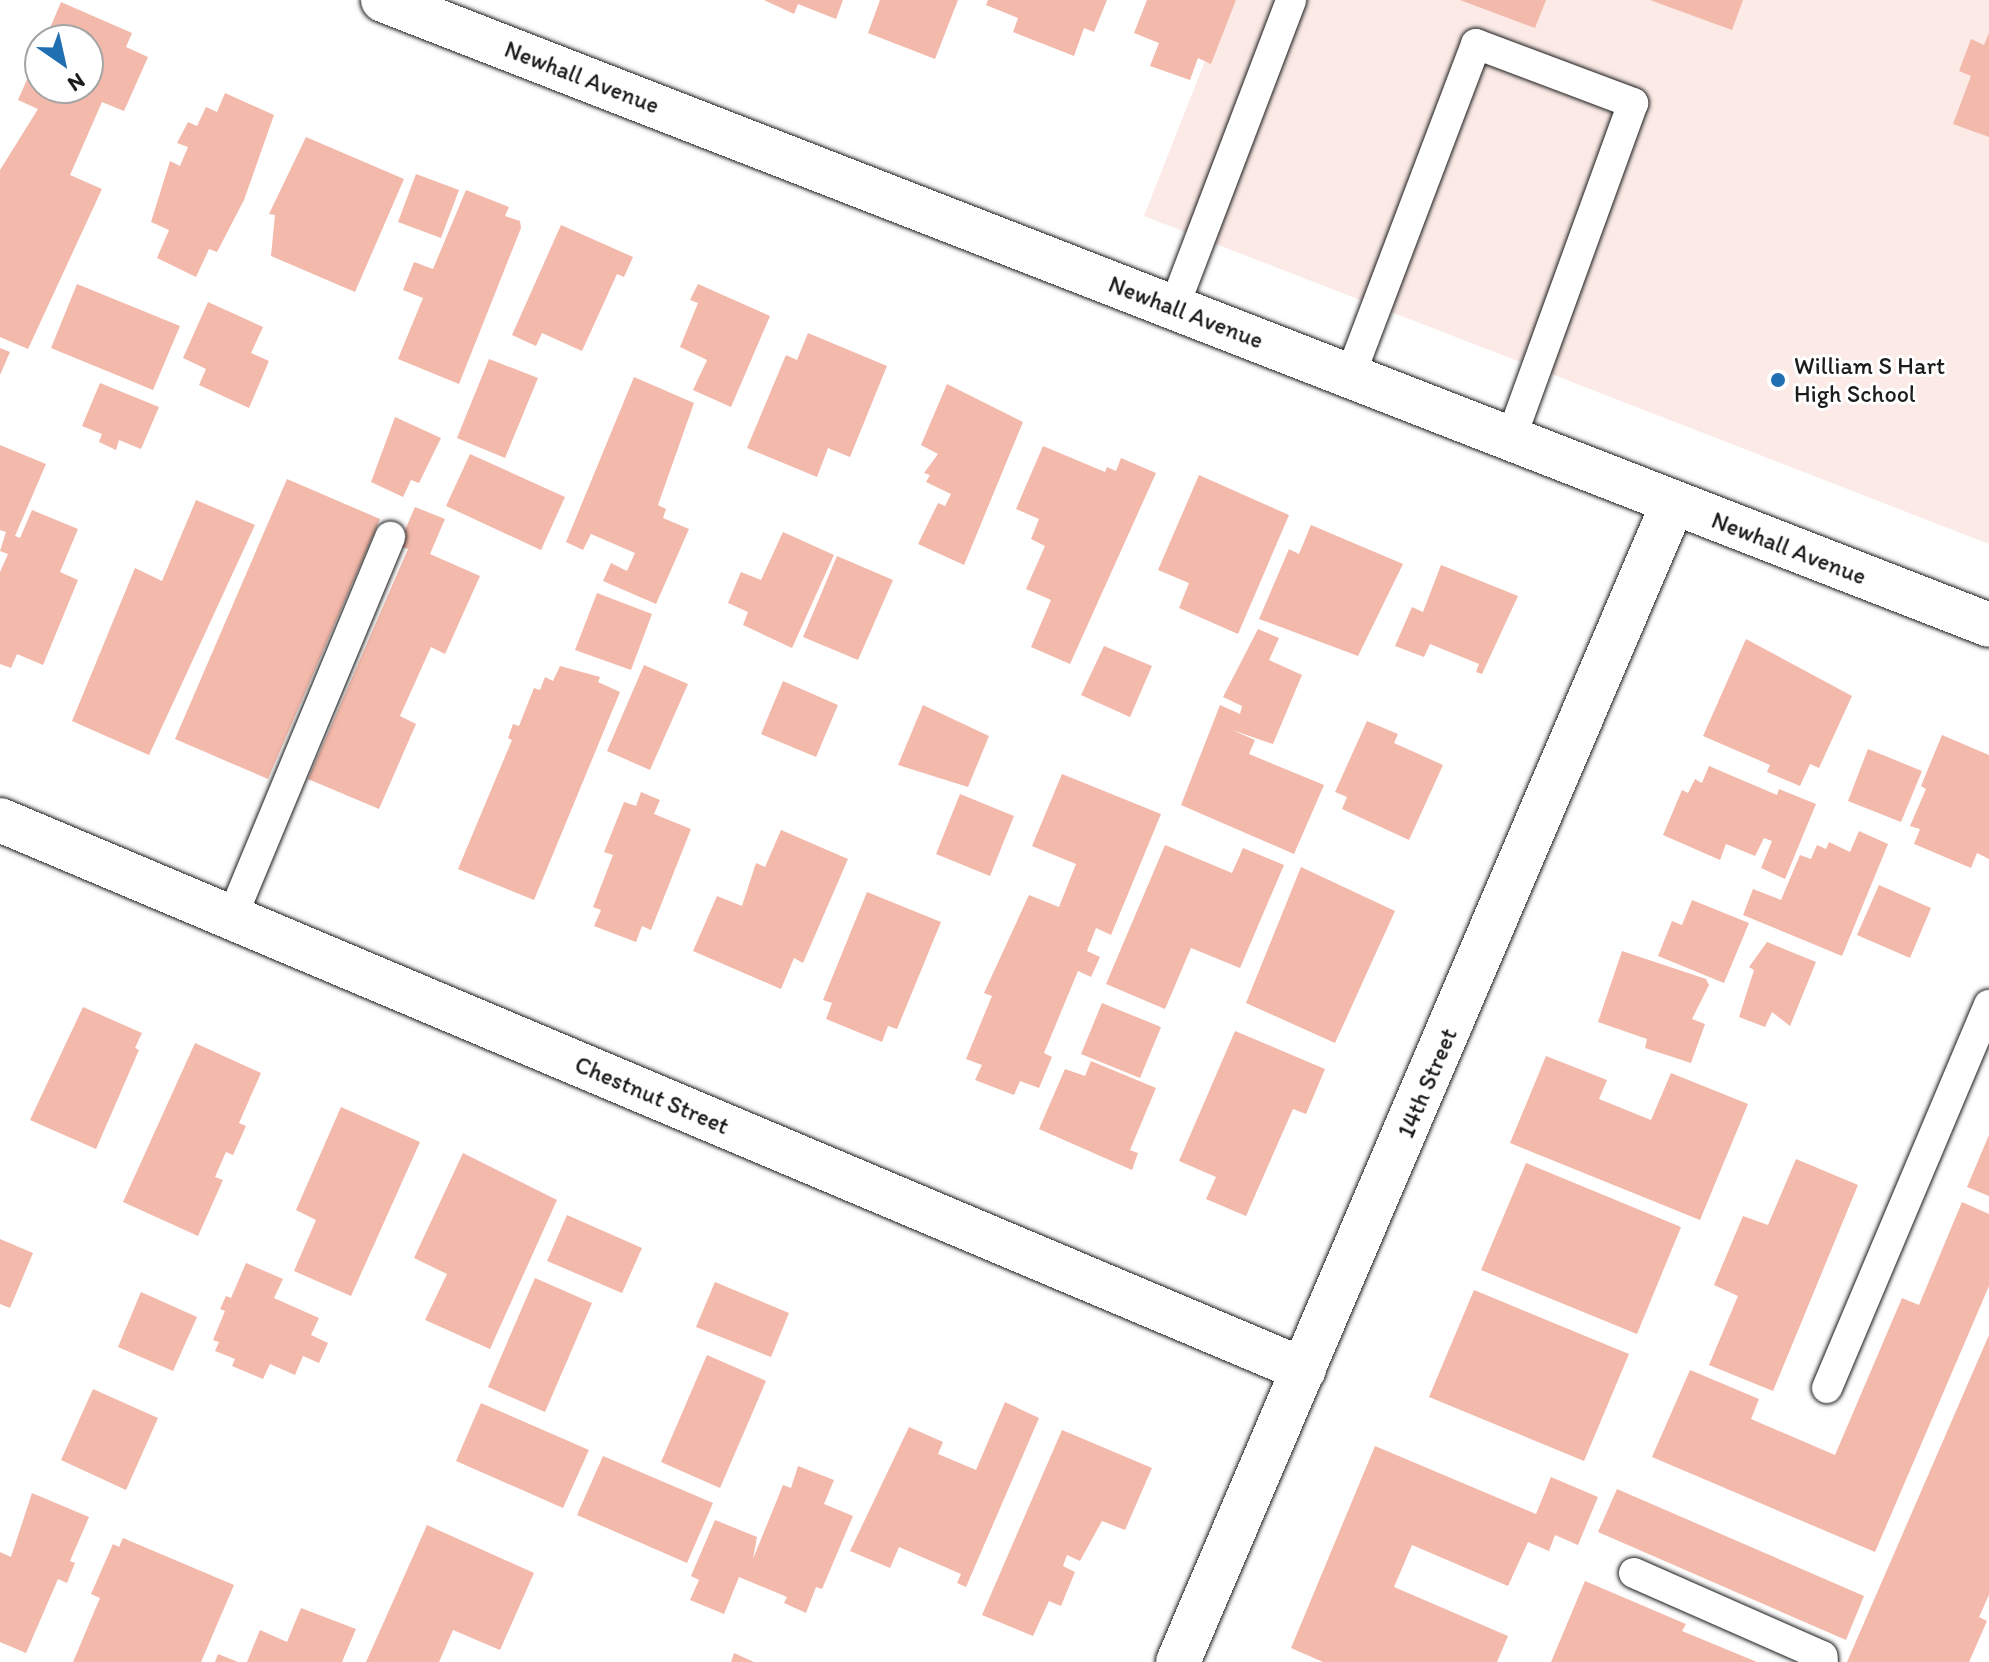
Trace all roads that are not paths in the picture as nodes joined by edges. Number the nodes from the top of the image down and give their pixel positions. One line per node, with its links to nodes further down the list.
1 (383, 0): 3 (street, Newhall Avenue)
2 (1291, 0): 3 (lane)
3 (1174, 307): 4 (street, Newhall Avenue)
4 (1350, 376): 5 (street, Newhall Avenue); 5 (lane)
5 (1511, 439): 6 (street, Newhall Avenue)
6 (1673, 503): 8 (street, Newhall Avenue); 12 (street, 14th Street)
7 (390, 537): 10 (lane)
8 (1989, 625)
9 (0, 820): 10 (street, Chestnut Street)
10 (232, 917): 12 (street, Chestnut Street)
11 (1989, 1005): 13 (lane)
12 (1304, 1370): 15 (street, 14th Street)
13 (1827, 1388)
14 (1634, 1573): 16 (lane)
15 (1178, 1662)
16 (1823, 1662)

